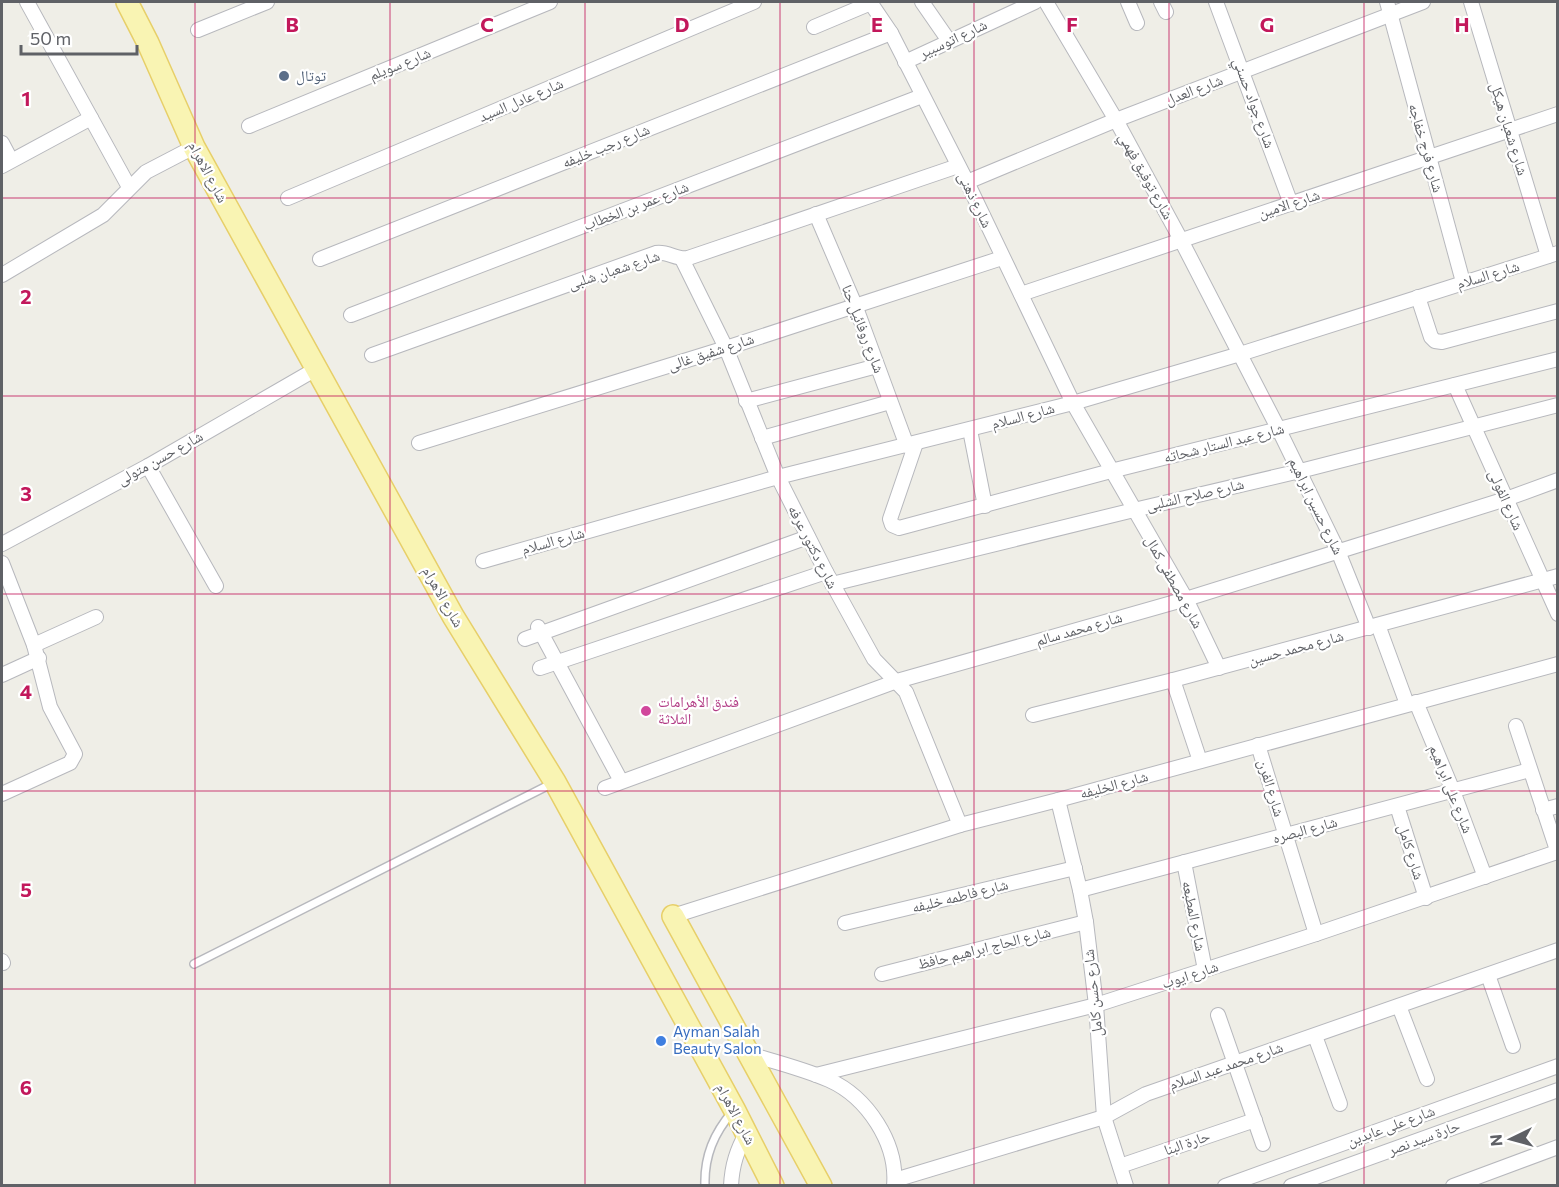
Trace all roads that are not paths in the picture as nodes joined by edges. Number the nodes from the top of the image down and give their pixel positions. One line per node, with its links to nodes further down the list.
1 (27, 2): 24 (street)
2 (127, 2): 29 (main road, شارع الاهرام)
3 (267, 2): 17 (street)
4 (550, 2): 26 (street, شارع سويلم)
5 (754, 2): 35 (street, شارع عادل السيد)
6 (870, 2): 16 (street); 18 (street, شارع ذهنى)
7 (922, 2): 19 (street)
8 (1035, 2): 19 (street, شارع اتوسبير)
9 (1046, 2): 25 (street, شارع توفيق فهمي)
10 (1128, 2): 15 (street)
11 (1216, 2): 21 (street, شارع جواد حسني)
12 (1423, 2): 14 (street, شارع العدل)
13 (1471, 2): 27 (street, شارع شعبان هيكل)
14 (1388, 8): 21 (street, شارع العدل); 30 (street, شارع فرج خفاجه)
15 (1137, 23)
16 (814, 27)
17 (198, 30)
18 (891, 33): 20 (street, شارع ذهنى); 41 (street, شارع رجب خليفه)
19 (949, 41): 20 (street, شارع اتوسبير)
20 (905, 62): 22 (street, شارع ذهنى)
21 (1243, 71): 25 (street, شارع العدل); 36 (street, شارع جواد حسني)
22 (922, 96): 32 (street, شارع ذهنى); 49 (street, شارع عمر بن الخطاب)
23 (1557, 114): 27 (street, شارع الامين)
24 (91, 118): 31 (street); 34 (street)
25 (1116, 120): 33 (street, شارع العدل); 38 (street, شارع توفيق فهمي)
26 (249, 126)
27 (1510, 130): 30 (street, شارع الامين); 39 (street, شارع شعبان هيكل)
28 (2, 143): 31 (street)
29 (194, 147): 34 (street); 55 (main road, شارع الاهرام)
30 (1429, 158): 36 (street, شارع الامين); 44 (street, شارع فرج خفاجه)
31 (6, 163)
32 (958, 166): 33 (street, شارع ذهنى); 37 (street, شارع شعبان شلبى)
33 (967, 182): 40 (street, شارع ذهنى)
34 (129, 187): 43 (street)
35 (288, 198)
36 (1291, 204): 38 (street, شارع الامين)
37 (816, 214): 42 (street, شارع شعبان شلبى); 47 (street, شارع روفائيل حنا)
38 (1182, 240): 45 (street, شارع الامين); 51 (street, شارع توفيق فهمي)
39 (1553, 255): 44 (street, شارع السلام)
40 (1002, 258): 45 (street, شارع ذهنى); 47 (street, شارع شفيق غالى)
41 (321, 259)
42 (682, 259): 50 (street, شارع دكتور عرفه); 52 (street, شارع شعبان شلبى)
43 (2, 275)
44 (1463, 282): 46 (street, شارع السلام)
45 (1021, 294): 59 (street, شارع ذهنى)
46 (1418, 297): 48 (street); 51 (street, شارع السلام)
47 (855, 305): 50 (street, شارع شفيق غالى); 54 (street, شارع روفائيل حنا)
48 (1557, 310)
49 (351, 315)
50 (726, 348): 57 (street, شارع دكتور عرفه); 65 (street, شارع شفيق غالى)
51 (1240, 354): 59 (street, شارع السلام); 63 (street, شارع حسين ابراهيم)
52 (372, 355)
53 (1557, 359): 56 (street, شارع عبد الستار شحاته)
54 (877, 366): 57 (street); 58 (street, شارع روفائيل حنا)
55 (316, 369): 67 (street, شارع حسن متولى); 105 (main road, شارع الاهرام)
56 (1455, 386): 61 (street, شارع الفولى); 63 (street, شارع عبد الستار شحاته)
57 (746, 401): 64 (street, شارع دكتور عرفه)
58 (890, 402): 64 (street); 66 (street, شارع روفائيل حنا)
59 (1073, 403): 62 (street, شارع السلام); 68 (street, شارع مصطفى كمال)
60 (1557, 405): 61 (street, شارع صلاح الشلبى)
61 (1473, 426): 69 (street, شارع صلاح الشلبى); 72 (street, شارع الفولى)
62 (970, 430): 66 (street, شارع السلام); 73 (street)
63 (1280, 430): 68 (street, شارع عبد الستار شحاته); 69 (street, شارع حسين ابراهيم)
64 (762, 438): 70 (street, شارع دكتور عرفه)
65 (419, 442)
66 (911, 444): 70 (street, شارع السلام); 73 (street, شارع عبد الستار شحاته)
67 (148, 466): 76 (street, شارع حسن متولى); 83 (street)
68 (1111, 471): 73 (street, شارع عبد الستار شحاته); 74 (street, شارع مصطفى كمال)
69 (1300, 471): 74 (street, شارع صلاح الشلبى); 77 (street, شارع حسين ابراهيم)
70 (778, 477): 75 (street, شارع دكتور عرفه); 78 (street, شارع السلام)
71 (1557, 480): 72 (street, شارع محمد سالم)
72 (1506, 499): 77 (street, شارع محمد سالم); 82 (street, شارع الفولى)
73 (985, 506)
74 (1134, 510): 81 (street, شارع صلاح الشلبى); 84 (street, شارع مصطفى كمال)
75 (808, 537): 81 (street, شارع دكتور عرفه); 88 (street)
76 (2, 544)
77 (1338, 551): 84 (street, شارع محمد سالم); 87 (street, شارع حسين ابراهيم)
78 (483, 561)
79 (2, 563): 90 (street)
80 (1557, 576): 82 (street, شارع محمد حسين)
81 (829, 578): 91 (street, شارع صلاح الشلبى); 97 (street, شارع دكتور عرفه)
82 (1543, 580): 85 (street, شارع الفولى); 87 (street, شارع محمد حسين)
83 (216, 586)
84 (1186, 599): 94 (street, شارع مصطفى كمال); 97 (street, شارع محمد سالم)
85 (1557, 614)
86 (96, 617): 90 (street)
87 (1374, 627): 94 (street, شارع محمد حسين); 98 (street, شارع حسين ابراهيم)
88 (540, 629): 89 (street); 91 (street)
89 (525, 639)
90 (36, 652): 95 (street); 108 (street)
91 (556, 662): 93 (street, شارع صلاح الشلبى); 104 (street)
92 (1557, 664): 98 (street, شارع الخليفه)
93 (540, 668)
94 (1219, 668): 96 (street, شارع محمد حسين)
95 (2, 675)
96 (1173, 680): 99 (street, شارع محمد حسين); 102 (street)
97 (897, 681): 104 (street, شارع محمد سالم); 113 (street, شارع دكتور عرفه)
98 (1411, 703): 101 (street, شارع الخليفه); 107 (street, شارع على ابراهيم)
99 (1033, 715)
100 (1516, 726): 103 (street)
101 (1258, 745): 102 (street, شارع الخليفه); 114 (street, شارع الفرن)
102 (1200, 761): 109 (street, شارع الخليفه)
103 (1530, 770): 107 (street, شارع البصره); 112 (street)
104 (621, 781): 106 (street, شارع محمد سالم)
105 (555, 782): 126 (lane); 142 (main road, شارع الاهرام)
106 (605, 788)
107 (1454, 791): 110 (street, شارع البصره); 118 (street, شارع على ابراهيم)
108 (2, 794)
109 (1058, 800): 113 (street, شارع الخليفه); 117 (street, شارع حسن كامل)
110 (1397, 806): 114 (street, شارع البصره); 120 (street, شارع كامل)
111 (1557, 806): 112 (street)
112 (1543, 810): 115 (street)
113 (960, 825): 121 (street, شارع الخليفه)
114 (1286, 835): 116 (street, شارع البصره); 124 (street, شارع الفرن)
115 (1557, 853): 118 (street, شارع ايوب)
116 (1184, 862): 119 (street, شارع البصره); 127 (street, شارع المطبعه)
117 (1075, 868): 119 (street, شارع حسن كامل); 123 (street, شارع فاطمه خليفه)
118 (1485, 877): 120 (street, شارع ايوب)
119 (1080, 890): 122 (street, شارع حسن كامل)
120 (1426, 898): 124 (street, شارع ايوب)
121 (673, 916): 135 (main road)
122 (1086, 922): 128 (street, شارع الحاج ابراهيم حافظ); 130 (street, شارع حسن كامل)
123 (845, 923)
124 (1316, 934): 127 (street, شارع ايوب)
125 (1557, 950): 129 (street, شارع محمد عبد السلام)
126 (194, 964)
127 (1204, 970): 130 (street, شارع ايوب)
128 (882, 974)
129 (1488, 975): 131 (street, شارع محمد عبد السلام); 134 (street)
130 (1096, 1005): 138 (street, شارع ايوب); 143 (street, شارع حسن كامل)
131 (1399, 1006): 133 (street, شارع محمد عبد السلام); 139 (street)
132 (1218, 1015): 136 (street)
133 (1315, 1036): 136 (street, شارع محمد عبد السلام); 141 (street)
134 (1513, 1046)
135 (749, 1054): 138 (street); 153 (main road)
136 (1235, 1063): 143 (street, شارع محمد عبد السلام); 144 (street)
137 (1557, 1066): 155 (street, شارع على عابدين)
138 (816, 1076): 149 (street)
139 (1427, 1079)
140 (1557, 1090): 156 (street, حارة سيد نصر)
141 (1340, 1104)
142 (734, 1109): 145 (main road, شارع الاهرام); 150 (lane)
143 (1104, 1117): 148 (street, شارع حسن كامل); 149 (street, شارع محمد عبد السلام)
144 (1255, 1120): 146 (street); 148 (street, حارة البنا)
145 (747, 1132): 151 (street); 152 (main road, شارع الاهرام)
146 (1263, 1144)
147 (1557, 1147): 157 (street)
148 (1120, 1166): 154 (street, شارع حسن كامل)
149 (894, 1183)
150 (705, 1185)
151 (731, 1185)
152 (773, 1185)
153 (821, 1185)
154 (1126, 1185)
155 (1225, 1185)
156 (1291, 1185)
157 (1453, 1185)

